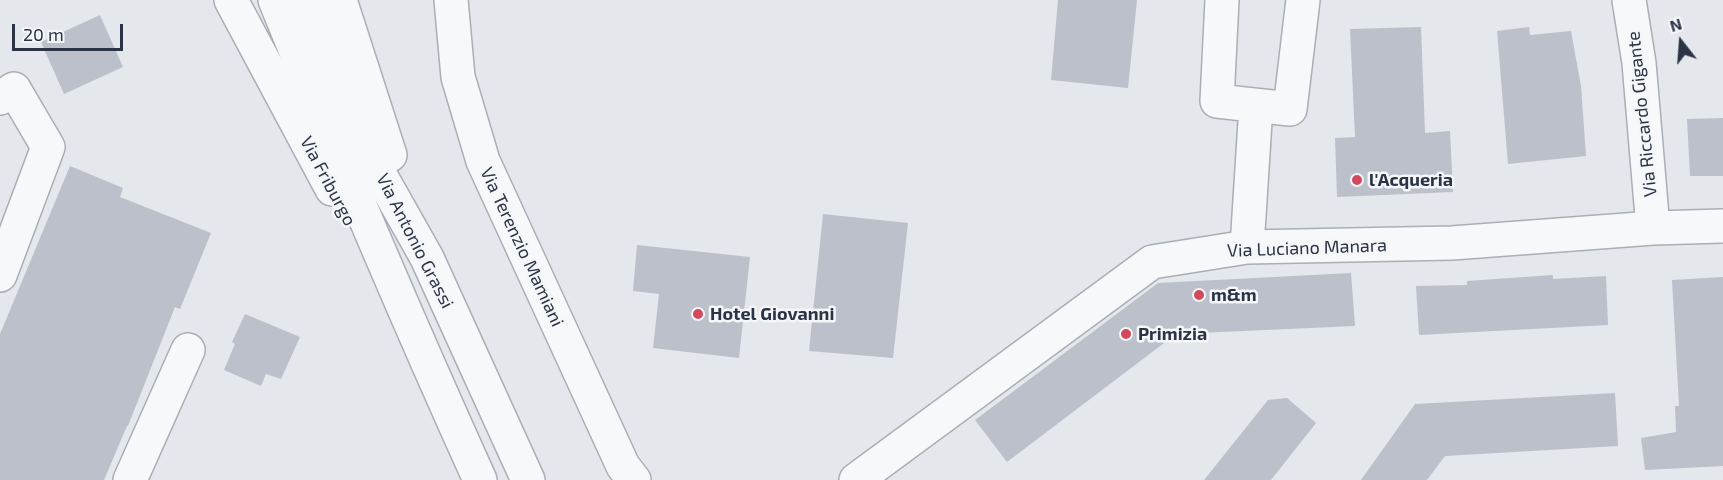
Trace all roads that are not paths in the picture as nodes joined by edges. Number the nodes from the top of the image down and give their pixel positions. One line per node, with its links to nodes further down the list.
1 (231, 0): 17 (street, Via Friburgo)
2 (275, 0): 17 (street, Via Antonio Grassi)
3 (306, 0): 14 (street, Via Antonio Grassi)
4 (340, 0): 14 (street)
5 (451, 0): 21 (street, Via Terenzio Mamiani)
6 (1222, 0): 10 (street)
7 (1303, 0): 10 (street)
8 (1629, 0): 12 (street, Via Riccardo Gigante)
9 (0, 98): 15 (street)
10 (1256, 106): 13 (street)
11 (1723, 226): 12 (street, Via Luciano Manara)
12 (1653, 228): 13 (street, Via Luciano Manara)
13 (1247, 247): 22 (street, Via Luciano Manara)
14 (427, 258): 20 (street, Via Antonio Grassi)
15 (0, 275)
16 (188, 350): 18 (street)
17 (426, 361): 19 (street, Via Antonio Grassi)
18 (130, 480)
19 (480, 480)
20 (528, 480)
21 (634, 480)
22 (856, 480)

